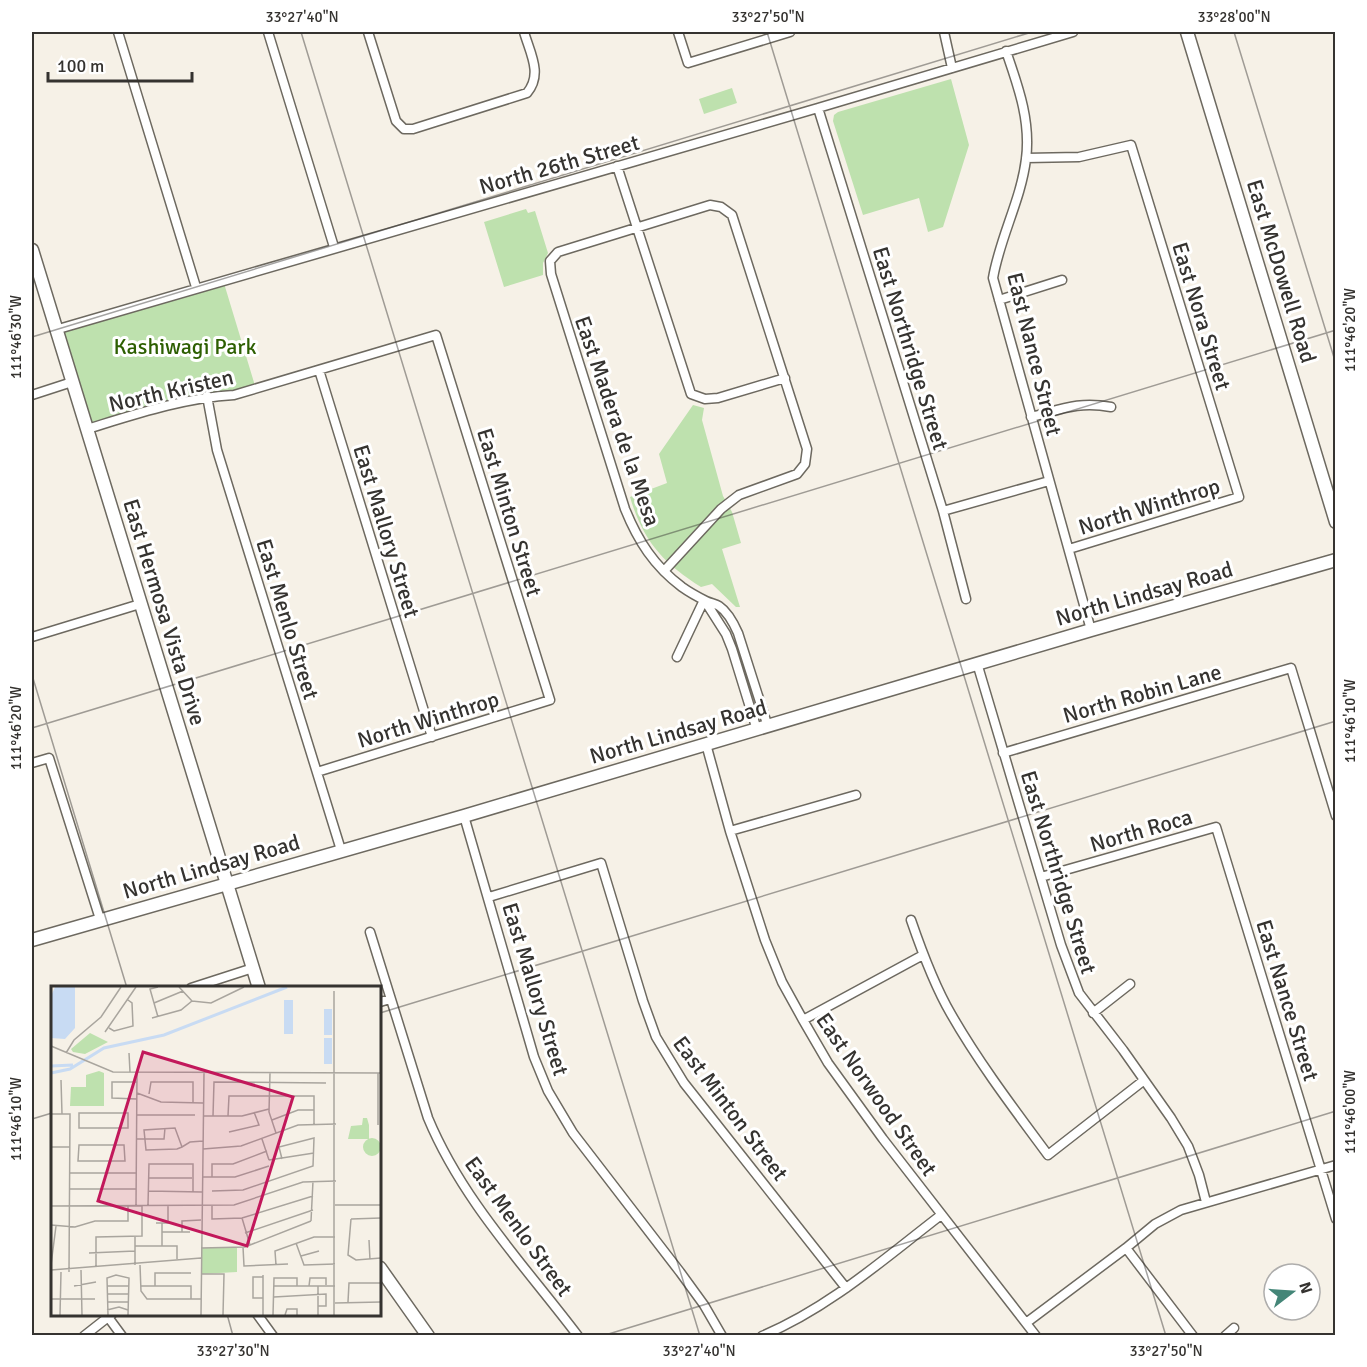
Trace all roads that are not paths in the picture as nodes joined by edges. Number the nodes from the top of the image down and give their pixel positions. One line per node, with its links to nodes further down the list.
1 (118, 32): 20 (street)
2 (268, 32): 16 (street)
3 (368, 32): 4 (street)
4 (524, 32)
5 (678, 32): 6 (street)
6 (790, 32)
7 (944, 32): 11 (street)
8 (1073, 32): 10 (street, North 26th Street)
9 (1187, 32): 35 (main road, East McDowell Road)
10 (1006, 51): 11 (street, North 26th Street); 13 (street, East Nance Street)
11 (952, 68): 12 (street, North 26th Street)
12 (818, 108): 14 (street, North 26th Street); 34 (street, East Northridge Street)
13 (1026, 158): 21 (street, East Nance Street); 33 (street, East Nora Street)
14 (617, 166): 15 (street); 16 (street, North 26th Street)
15 (637, 228): 25 (street); 25 (street); 38 (street, East Madera de la Mesa)
16 (334, 247): 20 (street, North 26th Street)
17 (32, 249): 18 (main road, East Hermosa Vista Drive)
18 (34, 267): 22 (main road, East Hermosa Vista Drive)
19 (1062, 279): 21 (street)
20 (196, 287): 22 (street, North 26th Street)
21 (999, 300): 30 (street, East Nance Street)
22 (55, 330): 26 (main road, East Hermosa Vista Drive)
23 (436, 335): 24 (street, North Kristen); 46 (street, East Minton Street)
24 (319, 370): 28 (street, North Kristen); 48 (street, East Mallory Street)
25 (785, 378): 38 (street)
26 (72, 382): 27 (street); 31 (main road, East Hermosa Vista Drive)
27 (32, 395)
28 (207, 396): 31 (street, North Kristen); 52 (street, East Menlo Street)
29 (1111, 407): 30 (street)
30 (1031, 417): 32 (street, East Nance Street)
31 (87, 429): 41 (main road, East Hermosa Vista Drive)
32 (1049, 481): 34 (street); 36 (street, East Nance Street)
33 (1239, 497): 36 (street, North Winthrop)
34 (943, 511): 39 (street, East Northridge Street)
35 (1335, 522)
36 (1069, 549): 42 (street, East Nance Street)
37 (1335, 560): 42 (main road, North Lindsay Road)
38 (664, 571): 40 (street, East Madera de la Mesa)
39 (966, 599)
40 (704, 600): 44 (street); 47 (street, East Madera de la Mesa)
41 (140, 604): 43 (street); 60 (main road, East Hermosa Vista Drive)
42 (1090, 630): 45 (main road, North Lindsay Road)
43 (32, 637)
44 (677, 657)
45 (977, 663): 47 (main road, North Lindsay Road); 50 (street, East Northridge Street)
46 (550, 700): 48 (street, North Winthrop)
47 (762, 728): 49 (main road, North Lindsay Road)
48 (432, 737): 52 (street, North Winthrop)
49 (706, 744): 54 (main road, North Lindsay Road); 57 (street, East Norwood Street)
50 (1004, 753): 55 (street, North Robin Lane); 59 (street, East Northridge Street)
51 (32, 763): 62 (street)
52 (317, 772): 58 (street, East Menlo Street)
53 (856, 795): 57 (street)
54 (465, 816): 58 (main road, North Lindsay Road); 61 (street, East Mallory Street)
55 (1335, 816)
56 (1216, 827): 59 (street, North Roca); 77 (street, East Nance Street)
57 (730, 831): 74 (street, East Norwood Street)
58 (341, 850): 60 (main road, North Lindsay Road)
59 (1041, 877): 73 (street, East Northridge Street)
60 (227, 883): 62 (main road, North Lindsay Road); 67 (main road, East Hermosa Vista Drive)
61 (489, 897): 83 (street, East Minton Street); 94 (street, East Mallory Street)
62 (100, 919): 65 (main road, North Lindsay Road)
63 (911, 920): 66 (street)
64 (370, 932): 71 (street, East Menlo Street)
65 (32, 940)
66 (922, 955): 74 (street); 75 (street)
67 (253, 968): 69 (street); 70 (main road, East Hermosa Vista Drive)
68 (1130, 984): 73 (street)
69 (194, 986)
70 (259, 986)
71 (390, 999): 72 (street); 90 (street, East Menlo Street)
72 (381, 1002)
73 (1093, 1013): 75 (street, East Northridge Street)
74 (803, 1020): 79 (street, East Norwood Street)
75 (1143, 1081): 78 (street, East Northridge Street)
76 (1335, 1165): 77 (street)
77 (1321, 1169): 78 (street); 80 (street, East Nance Street)
78 (1206, 1202): 81 (street)
79 (941, 1215): 83 (street); 86 (street, East Norwood Street)
80 (1335, 1219)
81 (1126, 1248): 86 (street); 97 (street)
82 (381, 1269): 89 (main road)
83 (846, 1288): 88 (street)
84 (110, 1316): 91 (street); 92 (street)
85 (259, 1316): 93 (street)
86 (1026, 1323): 96 (street, East Norwood Street)
87 (1234, 1328): 98 (street)
88 (779, 1332): 95 (street)
89 (425, 1334)
90 (573, 1334)
91 (84, 1335)
92 (122, 1335)
93 (273, 1335)
94 (722, 1335)
95 (762, 1335)
96 (1036, 1335)
97 (1193, 1335)
98 (1225, 1335)

